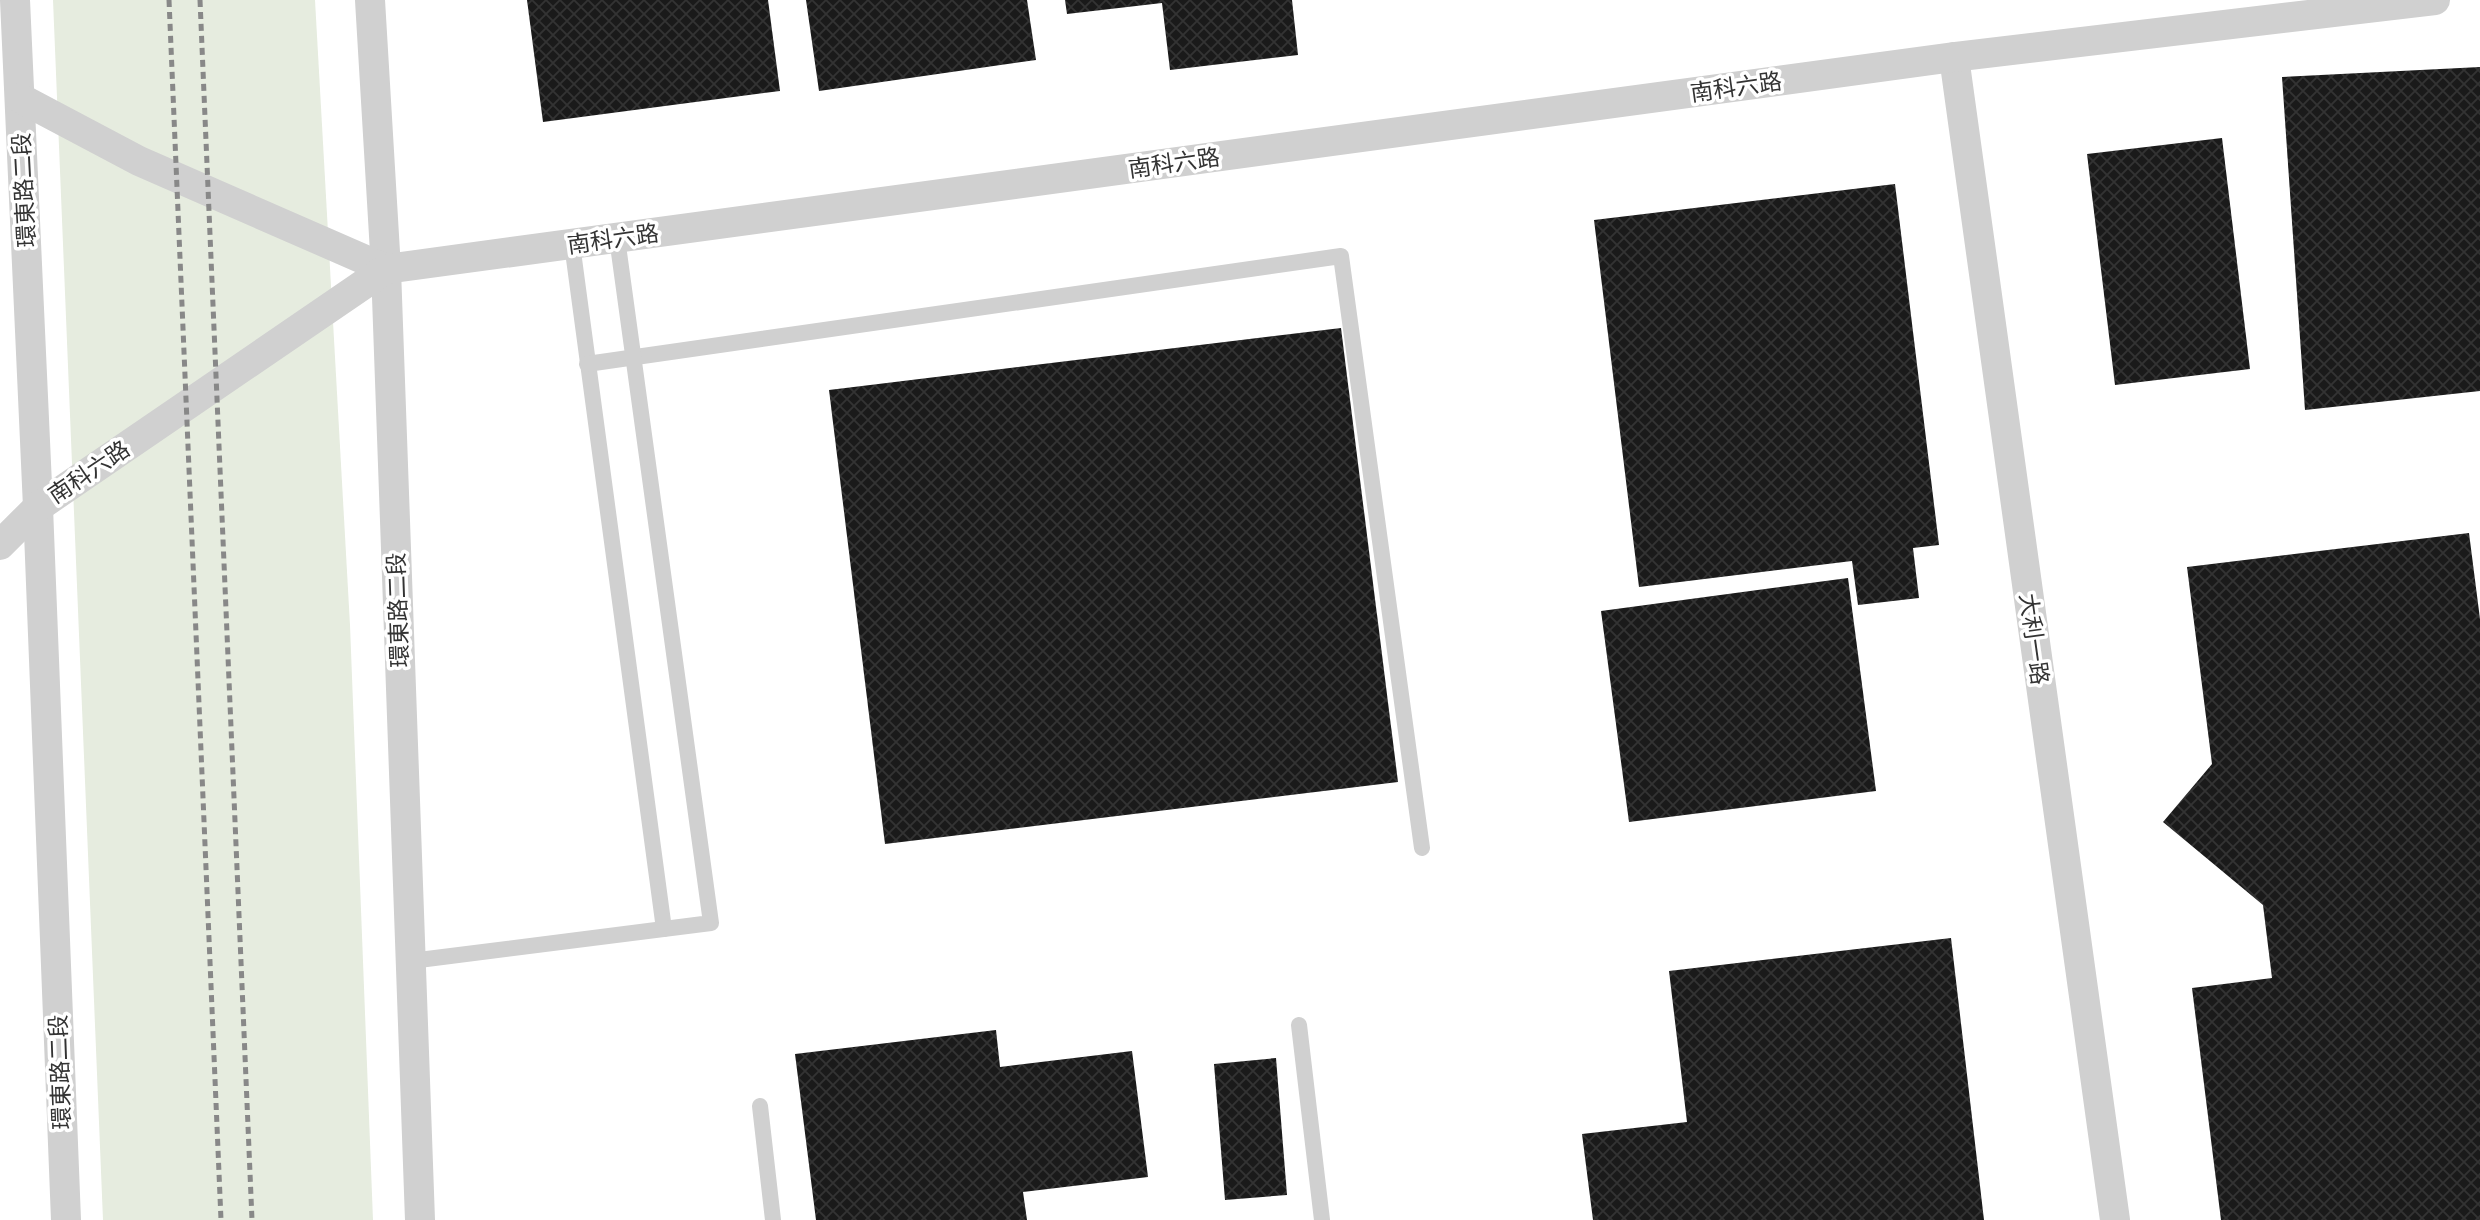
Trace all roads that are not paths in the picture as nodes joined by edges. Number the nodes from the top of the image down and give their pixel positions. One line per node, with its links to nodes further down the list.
1 (15, 0): 5 (street, 環東路二段)
2 (370, 0): 8 (street, 環東路二段)
3 (2435, 0): 4 (street, 南科六路)
4 (1954, 58): 6 (street, 南科六路); 22 (street, 大利一路)
5 (20, 98): 8 (street); 11 (street, 環東路二段)
6 (617, 238): 7 (street, 南科六路); 9 (lane)
7 (572, 244): 8 (street, 南科六路); 10 (lane)
8 (386, 269): 11 (street, 南科六路); 15 (street, 環東路二段)
9 (634, 358): 10 (lane); 13 (lane); 14 (lane)
10 (587, 365): 14 (lane)
11 (38, 507): 12 (street, 南科六路); 18 (street, 環東路二段)
12 (0, 545)
13 (1422, 848)
14 (664, 929): 15 (lane)
15 (411, 961): 19 (street, 環東路二段)
16 (1299, 1025): 21 (lane)
17 (760, 1106): 20 (lane)
18 (66, 1220)
19 (420, 1220)
20 (773, 1220)
21 (1322, 1220)
22 (2115, 1220)

